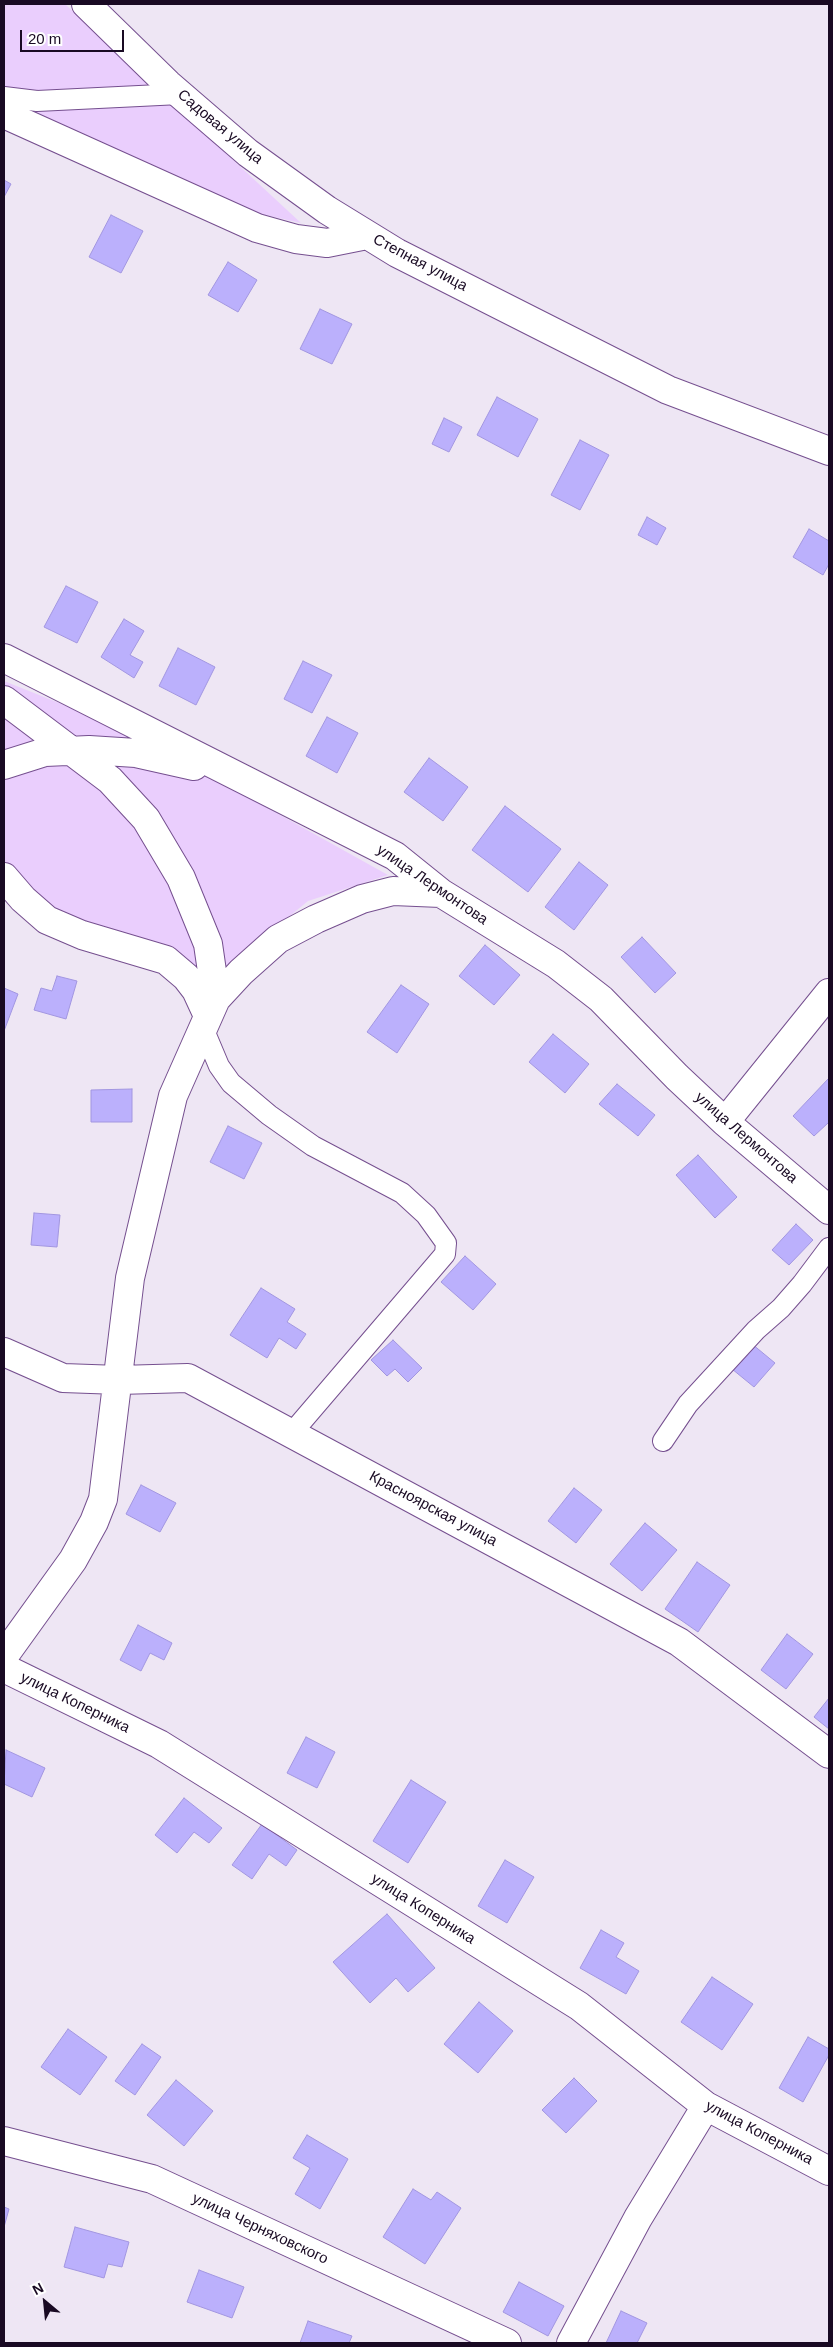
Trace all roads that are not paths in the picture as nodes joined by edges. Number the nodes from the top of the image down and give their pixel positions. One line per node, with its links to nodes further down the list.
1 (86, 4): 2 (street, Садовая улица)
2 (180, 94): 3 (lane); 5 (street, Садовая улица)
3 (4, 97)
4 (4, 114): 5 (street, Степная улица)
5 (367, 235): 6 (street, Степная улица)
6 (829, 451)
7 (4, 658): 11 (street, улица Лермонтова)
8 (4, 700): 9 (street)
9 (73, 750): 10 (street); 11 (street); 15 (street)
10 (4, 765)
11 (245, 780): 13 (street, улица Лермонтова)
12 (4, 877): 15 (street)
13 (441, 893): 15 (street); 16 (street, улица Лермонтова)
14 (829, 993): 16 (street)
15 (209, 1015): 20 (street); 21 (lane)
16 (726, 1122): 17 (street, улица Лермонтова)
17 (829, 1210)
18 (829, 1248): 22 (lane)
19 (4, 1352): 20 (street, Красноярская улица)
20 (119, 1380): 21 (street, Красноярская улица); 23 (street)
21 (291, 1434): 25 (street, Красноярская улица)
22 (663, 1441)
23 (4, 1656)
24 (4, 1668): 26 (street, улица Коперника)
25 (829, 1754)
26 (706, 2106): 28 (street, улица Коперника); 30 (street)
27 (4, 2141): 29 (street, улица Черняховского)
28 (829, 2171)
29 (507, 2343)
30 (571, 2343)

